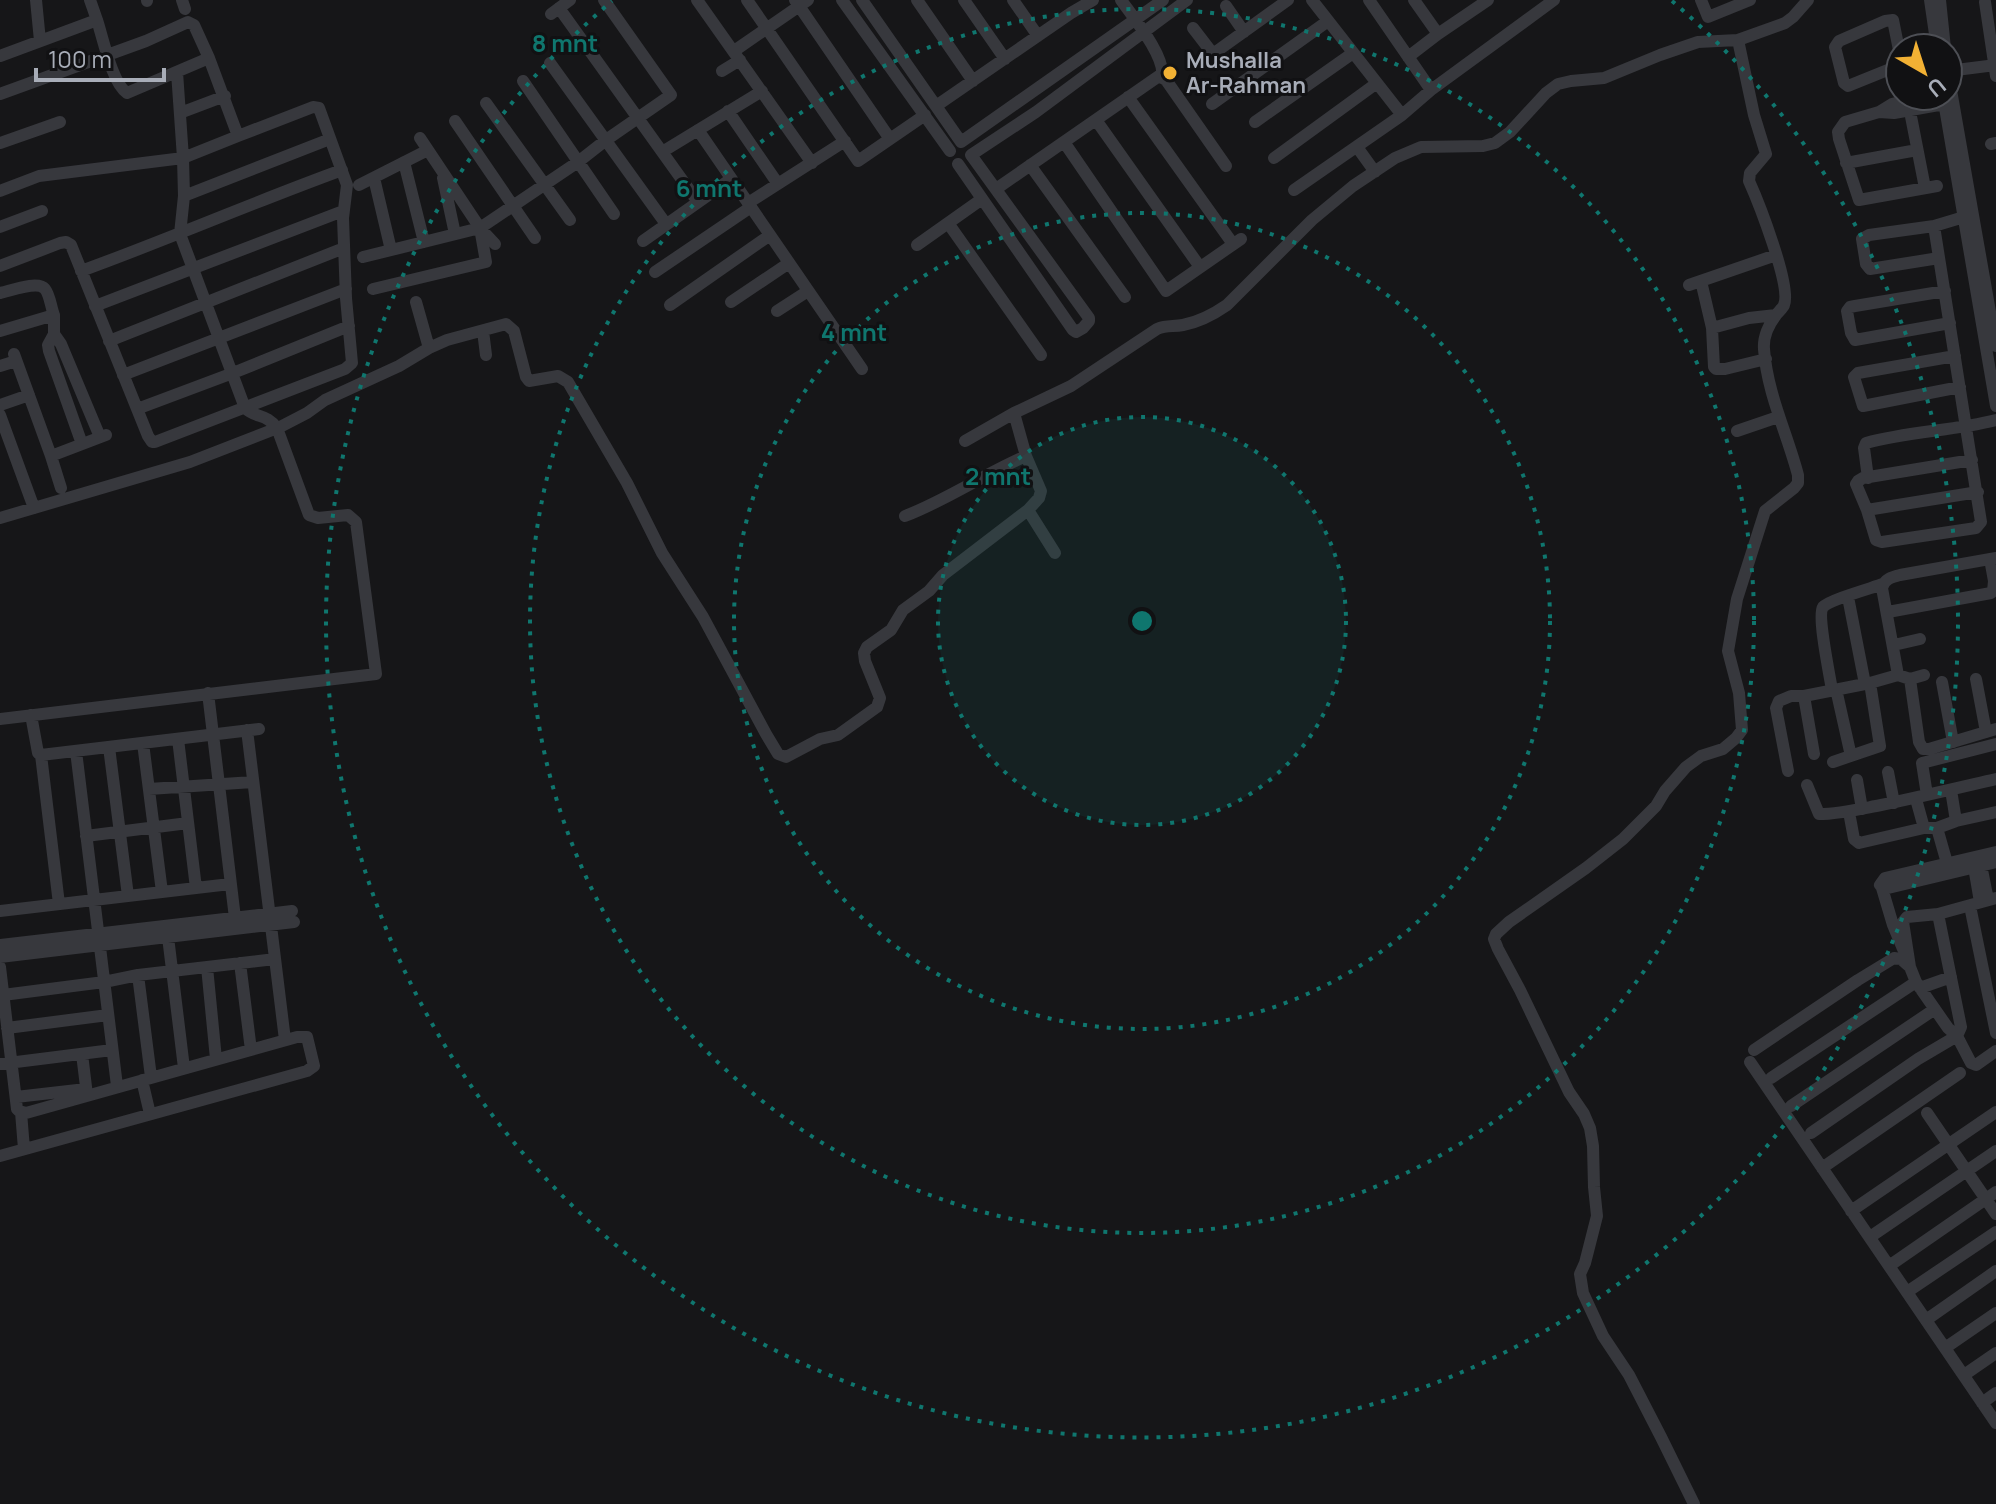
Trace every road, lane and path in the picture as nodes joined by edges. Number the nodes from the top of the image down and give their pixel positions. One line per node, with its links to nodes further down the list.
1 (36, 0): 47 (street)
2 (90, 0): 35 (street)
3 (604, 0): 88 (street)
4 (747, 0): 37 (street)
5 (842, 0): 75 (street)
6 (862, 0): 71 (street)
7 (917, 0): 66 (street)
8 (964, 0): 56 (street)
9 (1013, 0): 45 (street)
10 (1061, 0): 32 (street)
11 (1093, 0): 32 (street)
12 (1121, 0): 34 (street)
13 (1187, 0): 34 (street)
14 (1288, 0): 28 (street)
15 (1312, 0): 36 (street)
16 (1369, 0): 54 (street)
17 (1414, 0): 44 (street)
18 (1461, 0): 33 (street)
19 (1488, 0): 33 (street)
20 (1554, 0): 68 (street)
21 (1701, 0): 22 (street)
22 (1750, 0)
23 (1808, 0): 46 (street)
24 (1930, 0): 41 (street)
25 (1940, 0): 42 (street)
26 (801, 2): 37 (street); 97 (street)
27 (1985, 2): 59 (street)
28 (1273, 4): 39 (street)
29 (697, 6): 43 (street)
30 (1226, 6): 39 (street)
31 (560, 7): 88 (street)
32 (1071, 13): 45 (street)
33 (1470, 13): 44 (street)
34 (1150, 16): 64 (street); 73 (street); 81 (street)
35 (97, 20): 47 (street); 52 (street)
36 (1328, 21): 50 (street); 77 (street)
37 (767, 28): 53 (street); 99 (street)
38 (1193, 28): 51 (street)
39 (1244, 32): 51 (street)
40 (1895, 32): 61 (street)
41 (1935, 32)
42 (1943, 32)
43 (721, 33): 48 (street); 53 (street)
44 (1438, 34): 54 (street)
45 (1038, 36): 56 (street)
46 (1738, 40): 120 (street); 154 (street)
47 (40, 41): 49 (street)
48 (708, 42)
49 (1, 51)
50 (1353, 53): 67 (street); 92 (street)
51 (1213, 54): 58 (street)
52 (108, 56): 55 (street); 63 (street); 70 (street)
53 (737, 56): 60 (street); 69 (street)
54 (1408, 57): 68 (street)
55 (209, 58): 63 (street); 72 (street)
56 (1005, 59): 66 (street)
57 (550, 63): 98 (street)
58 (1199, 64)
59 (1995, 68): 62 (street)
60 (722, 71)
61 (1884, 71)
62 (1964, 71)
63 (177, 72): 85 (street)
64 (1162, 77): 74 (street); 117 (street)
65 (523, 81): 112 (street)
66 (973, 81): 78 (street)
67 (1377, 83): 87 (street); 110 (street)
68 (1431, 90): 87 (street)
69 (762, 91): 80 (street); 113 (street)
70 (0, 94)
71 (928, 94): 75 (street); 78 (street)
72 (225, 96): 85 (street); 94 (street)
73 (1026, 97): 81 (street); 100 (street)
74 (1128, 97): 89 (street); 159 (street)
75 (916, 102): 86 (street)
76 (486, 103): 123 (street)
77 (1212, 104)
78 (936, 106): 100 (street)
79 (1884, 109): 114 (street)
80 (728, 111): 93 (street); 124 (street)
81 (1036, 112): 108 (street)
82 (1910, 112): 105 (street)
83 (1950, 112): 137 (street)
84 (1951, 112): 165 (street)
85 (180, 113): 109 (street)
86 (925, 115): 97 (street); 106 (street)
87 (1402, 115): 103 (street)
88 (638, 118): 98 (street); 107 (street)
89 (1096, 120): 101 (street); 159 (street)
90 (455, 121): 132 (street)
91 (60, 122): 102 (street)
92 (1255, 122)
93 (698, 130): 107 (street); 122 (street)
94 (238, 136): 96 (street); 109 (street)
95 (420, 138): 104 (street)
96 (330, 139): 118 (street); 129 (street)
97 (890, 139): 99 (street)
98 (606, 140): 112 (street); 140 (street)
99 (845, 141): 113 (street)
100 (961, 142): 106 (street); 108 (street)
101 (1064, 142): 116 (street); 159 (street)
102 (0, 143)
103 (1357, 147): 120 (street); 127 (street)
104 (428, 150): 111 (street); 119 (street)
105 (1917, 150): 114 (street); 114 (street)
106 (950, 151): 115 (street)
107 (662, 152): 131 (street)
108 (971, 155): 115 (street); 126 (street)
109 (183, 158): 128 (street); 129 (street)
110 (1274, 158)
111 (404, 162): 121 (street); 149 (street)
112 (578, 162): 123 (street); 136 (street)
113 (812, 163): 124 (street)
114 (1846, 163)
115 (958, 164): 130 (street)
116 (1030, 165): 126 (street); 169 (street)
117 (1226, 166)
118 (342, 170): 135 (street); 144 (street)
119 (441, 170): 143 (street); 145 (street)
120 (1375, 172): 202 (street)
121 (374, 178): 125 (street); 153 (street)
122 (731, 179): 131 (street); 133 (street)
123 (544, 184): 132 (street); 138 (street)
124 (778, 184): 133 (street)
125 (359, 185)
126 (996, 189): 130 (street)
127 (1294, 190)
128 (0, 191)
129 (184, 196): 144 (street)
130 (982, 199): 139 (street)
131 (698, 202): 140 (street)
132 (513, 205): 143 (street); 147 (street)
133 (749, 205): 146 (street); 162 (street)
134 (42, 211): 142 (street)
135 (343, 211): 152 (street); 160 (street)
136 (614, 214)
137 (1964, 217): 141 (street); 165 (street)
138 (570, 220)
139 (948, 223): 151 (street); 189 (street)
140 (666, 224): 148 (street)
141 (1934, 226): 156 (street); 156 (street)
142 (0, 227)
143 (480, 228): 145 (street); 150 (street); 164 (street)
144 (180, 234): 160 (street); 161 (street)
145 (455, 234): 149 (street)
146 (770, 235): 157 (street); 173 (street)
147 (535, 238)
148 (643, 241)
149 (424, 242): 153 (street)
150 (495, 244)
151 (917, 245)
152 (344, 248): 163 (street); 170 (street)
153 (391, 250): 155 (street)
154 (1776, 255): 177 (street); 180 (street)
155 (363, 257)
156 (1939, 258): 167 (street)
157 (789, 263): 166 (street); 172 (street)
158 (0, 266): 161 (street)
159 (1200, 267)
160 (193, 268): 170 (street); 174 (street)
161 (81, 271): 174 (street)
162 (655, 272)
163 (346, 289): 179 (street); 184 (street)
164 (373, 289)
165 (1986, 289): 186 (street); 199 (street)
166 (808, 291): 175 (street); 193 (street)
167 (1945, 291): 178 (street); 178 (street)
168 (0, 293): 176 (street)
169 (1125, 297)
170 (206, 302): 184 (street); 185 (street)
171 (416, 302): 187 (street)
172 (731, 302)
173 (670, 305)
174 (95, 306): 185 (street)
175 (777, 311)
176 (54, 315): 181 (street); 183 (street)
177 (1776, 315): 180 (street); 191 (street)
178 (1950, 323): 190 (street)
179 (349, 326): 194 (street); 200 (street)
180 (1712, 328): 191 (street)
181 (0, 331)
182 (483, 331): 187 (street); 188 (street); 218 (street)
183 (54, 334): 210 (street); 210 (street)
184 (220, 337): 194 (street); 195 (street)
185 (109, 341): 195 (street)
186 (1996, 346)
187 (429, 348): 206 (street)
188 (486, 355)
189 (1041, 355)
190 (1955, 356): 196 (street); 196 (street)
191 (1766, 359): 204 (street)
192 (0, 366): 197 (street)
193 (862, 369)
194 (233, 373): 200 (street); 201 (street)
195 (123, 375): 201 (street)
196 (1960, 387): 207 (street)
197 (29, 395): 198 (street); 211 (street)
198 (0, 405)
199 (1996, 406)
200 (245, 408): 201 (street); 206 (street)
201 (137, 409)
202 (1014, 413): 209 (street); 212 (street)
203 (0, 415): 217 (street)
204 (1778, 417): 208 (street); 349 (street)
205 (1996, 420): 207 (street)
206 (277, 428): 217 (street); 235 (street)
207 (1967, 428): 213 (street); 214 (street)
208 (1737, 431)
209 (965, 441)
210 (82, 444): 211 (street)
211 (51, 456): 215 (street)
212 (1026, 456): 218 (street); 220 (street)
213 (1972, 460): 214 (street); 216 (street)
214 (1868, 478): 219 (street)
215 (61, 488)
216 (1978, 492): 219 (street); 219 (street)
217 (34, 508): 221 (street)
218 (1028, 510): 222 (street)
219 (1867, 510)
220 (905, 516)
221 (0, 517)
222 (1055, 553)
223 (1993, 559): 224 (street); 226 (street)
224 (1883, 584): 225 (street); 226 (street)
225 (1848, 597): 233 (street); 234 (street)
226 (1888, 612): 228 (street)
227 (1920, 639): 228 (street)
228 (1894, 645): 230 (street)
229 (1924, 675): 230 (street)
230 (1904, 677): 233 (street); 242 (street)
231 (1976, 679): 239 (street)
232 (1942, 682): 242 (street)
233 (1867, 684): 234 (street); 249 (street)
234 (1834, 690): 236 (street); 249 (street)
235 (208, 693): 237 (street); 240 (street)
236 (1804, 696): 247 (street); 251 (street)
237 (31, 715): 238 (street); 248 (street)
238 (0, 719)
239 (1991, 731): 242 (street)
240 (212, 735): 241 (street); 255 (street); 256 (street)
241 (178, 739): 243 (street); 258 (street)
242 (1953, 742)
243 (143, 743): 245 (street); 259 (street)
244 (1996, 744): 261 (street)
245 (109, 747): 246 (street); 269 (street)
246 (76, 751): 248 (street); 270 (street)
247 (1814, 754)
248 (41, 755): 281 (street)
249 (1851, 756): 250 (street)
250 (1833, 762)
251 (1788, 771)
252 (1888, 772): 262 (street)
253 (1996, 779): 260 (street)
254 (1857, 780): 263 (street)
255 (253, 782): 256 (street); 286 (street)
256 (218, 784): 258 (street); 275 (street)
257 (1807, 785): 264 (street)
258 (184, 787): 259 (street); 266 (street)
259 (149, 789): 268 (street)
260 (1951, 790): 261 (street); 267 (street)
261 (1922, 797): 262 (street); 267 (street)
262 (1894, 803): 263 (street)
263 (1862, 809): 264 (street)
264 (1849, 812): 267 (street)
265 (1996, 812): 267 (street)
266 (188, 823): 268 (street); 276 (street)
267 (1941, 826): 274 (street)
268 (154, 828): 269 (street); 277 (street)
269 (120, 833): 270 (street); 278 (street)
270 (86, 836): 279 (street)
271 (1996, 852): 274 (street)
272 (1996, 862): 273 (street)
273 (1977, 866): 274 (street); 280 (street)
274 (1952, 868): 295 (street)
275 (230, 884): 276 (street); 285 (street)
276 (196, 888): 277 (street)
277 (162, 892): 278 (street)
278 (128, 896): 279 (street)
279 (93, 900): 281 (street); 288 (street)
280 (1984, 902): 283 (street); 305 (street)
281 (59, 904): 282 (street)
282 (0, 911)
283 (1938, 914): 295 (street); 298 (street)
284 (293, 916): 286 (street)
285 (235, 918): 286 (street); 288 (street)
286 (270, 919): 287 (street); 291 (street)
287 (168, 937): 288 (street); 296 (street)
288 (98, 939): 289 (street); 290 (street); 299 (street)
289 (0, 945)
290 (0, 957)
291 (275, 959): 292 (street); 307 (street)
292 (240, 963): 294 (street); 309 (street)
293 (0, 967): 301 (street)
294 (207, 967): 296 (street); 312 (street)
295 (1910, 967): 300 (street); 331 (street)
296 (171, 971): 297 (street); 314 (street)
297 (138, 975): 299 (street); 316 (street)
298 (1951, 977): 300 (street); 306 (street)
299 (104, 982): 301 (street); 303 (street)
300 (1918, 985): 302 (street); 317 (street)
301 (3, 995): 304 (street)
302 (1935, 1009): 306 (street); 321 (street)
303 (108, 1015): 304 (street); 308 (street)
304 (7, 1028): 313 (street)
305 (1996, 1033)
306 (1957, 1036): 310 (street); 326 (street)
307 (285, 1040): 309 (street); 325 (street)
308 (112, 1050): 311 (street); 318 (street)
309 (251, 1050): 312 (street)
310 (1996, 1051)
311 (82, 1054): 313 (street); 319 (street)
312 (216, 1059): 314 (street)
313 (6, 1064): 320 (street)
314 (184, 1068): 316 (street)
315 (1960, 1073): 331 (street)
316 (146, 1078): 318 (street); 325 (street)
317 (1771, 1078)
318 (117, 1086): 319 (street)
319 (86, 1092): 320 (street); 322 (street)
320 (16, 1097): 322 (street)
321 (1791, 1106)
322 (21, 1112): 328 (street)
323 (1996, 1112): 327 (street)
324 (1927, 1113): 327 (street)
325 (150, 1114): 328 (street)
326 (1811, 1133)
327 (1949, 1144): 332 (street); 334 (street)
328 (24, 1149): 330 (street)
329 (1996, 1151): 332 (street)
330 (0, 1156)
331 (1822, 1168): 334 (street)
332 (1967, 1171): 333 (street); 337 (street)
333 (1991, 1196): 335 (street); 338 (street)
334 (1851, 1211): 337 (street)
335 (1996, 1214)
336 (1996, 1232): 340 (street)
337 (1870, 1237): 338 (street)
338 (1889, 1266): 340 (street)
339 (1996, 1271): 342 (street)
340 (1907, 1292): 342 (street)
341 (1996, 1313): 343 (street)
342 (1926, 1320): 343 (street)
343 (1945, 1348): 345 (street)
344 (1996, 1353): 345 (street)
345 (1964, 1375): 347 (street)
346 (1996, 1393): 347 (street)
347 (1982, 1403): 348 (street)
348 (1996, 1423)
349 (1694, 1504)

